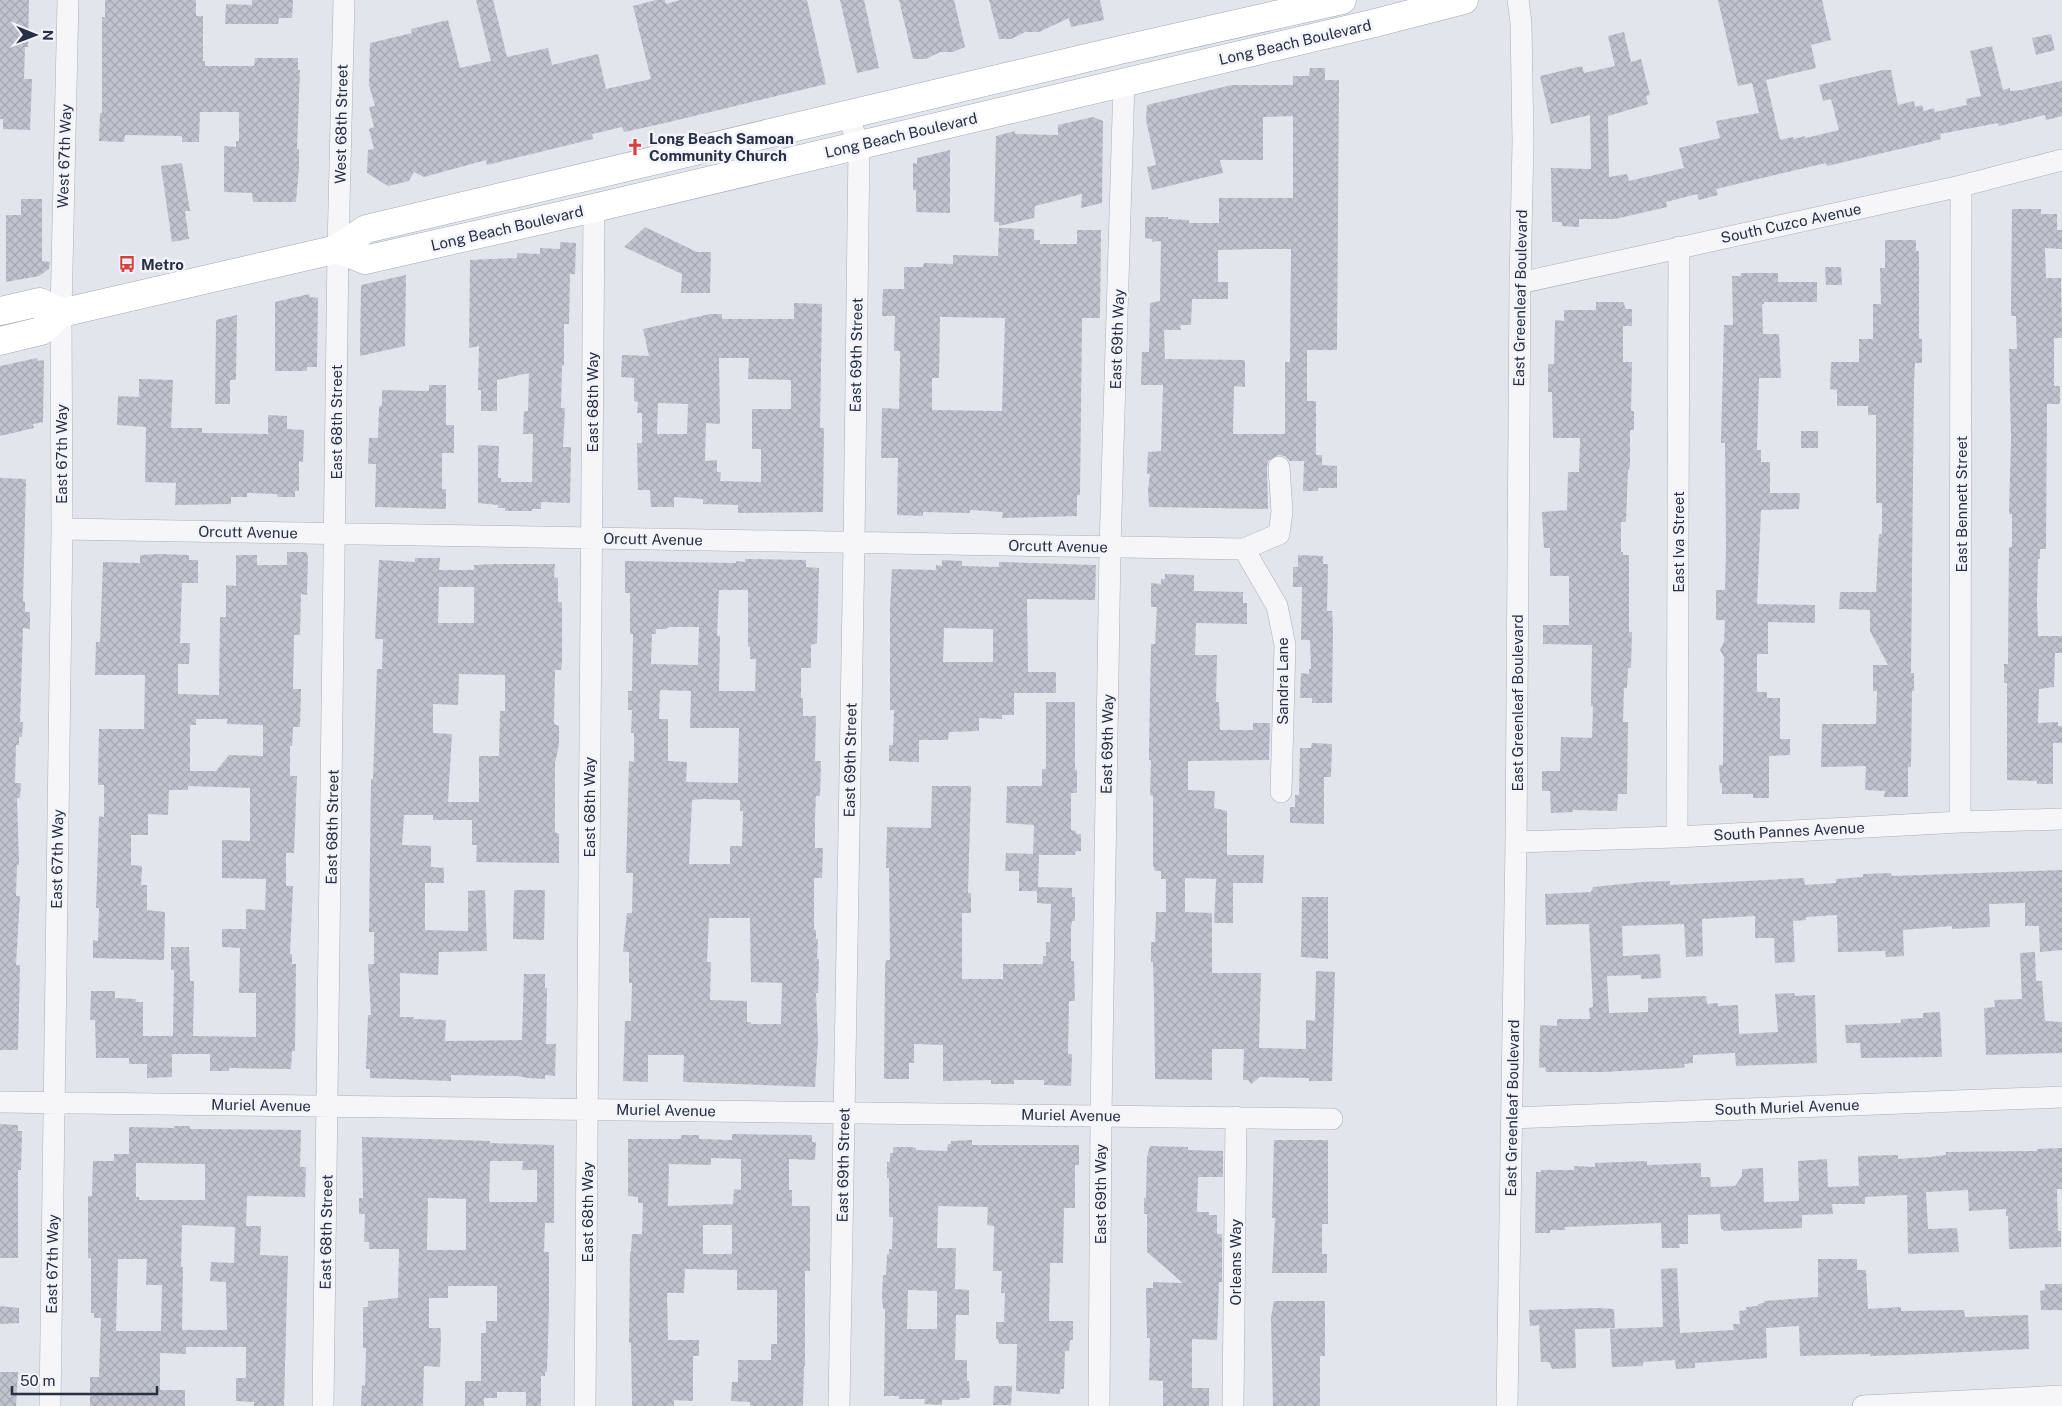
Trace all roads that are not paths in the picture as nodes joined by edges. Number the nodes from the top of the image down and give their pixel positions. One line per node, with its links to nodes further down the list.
1 (68, 0): 16 (street, West 67th Way)
2 (344, 0): 13 (street, West 68th Street)
3 (1464, 0): 6 (main road, Long Beach Boulevard)
4 (1518, 0): 14 (street, East Greenleaf Boulevard)
5 (1335, 1): 7 (main road, Long Beach Boulevard)
6 (1124, 82): 8 (main road, Long Beach Boulevard); 23 (street, East 69th Way)
7 (848, 116): 8 (street, East 69th Street); 13 (main road, Long Beach Boulevard)
8 (858, 145): 11 (main road, Long Beach Boulevard); 22 (street, East 69th Street)
9 (2062, 160): 10 (street, South Cuzco Avenue)
10 (1962, 186): 12 (street, South Cuzco Avenue); 27 (street, East Bennett Street)
11 (594, 208): 13 (main road, Long Beach Boulevard); 21 (street, East 68th Way)
12 (1680, 247): 14 (street, South Cuzco Avenue); 28 (street, East Iva Street)
13 (338, 249): 16 (main road, Long Beach Boulevard); 20 (street, East 68th Street)
14 (1520, 283): 29 (street, East Greenleaf Boulevard)
15 (0, 311): 16 (main road)
16 (61, 313): 17 (main road, Long Beach Boulevard); 19 (street, East 67th Way)
17 (0, 341)
18 (1279, 466): 24 (street)
19 (62, 529): 20 (street, Orcutt Avenue); 32 (street, East 67th Way)
20 (336, 534): 21 (street, Orcutt Avenue); 33 (street, East 68th Street)
21 (591, 538): 22 (street, Orcutt Avenue); 34 (street, East 68th Way)
22 (854, 543): 23 (street, Orcutt Avenue); 35 (street, East 69th Street)
23 (1110, 547): 24 (street, Orcutt Avenue); 36 (street, East 69th Way)
24 (1244, 549): 25 (street, Sandra Lane)
25 (1280, 792)
26 (2062, 819): 27 (street, South Pannes Avenue)
27 (1960, 822): 28 (street, South Pannes Avenue)
28 (1676, 837): 29 (street, South Pannes Avenue)
29 (1516, 842): 38 (street, East Greenleaf Boulevard)
30 (2062, 1097): 38 (street, South Muriel Avenue)
31 (0, 1102): 32 (street, Muriel Avenue)
32 (54, 1103): 33 (street, Muriel Avenue); 41 (street, East 67th Way)
33 (328, 1106): 34 (street, Muriel Avenue); 42 (street, East 68th Street)
34 (587, 1109): 35 (street, Muriel Avenue); 43 (street, East 68th Way)
35 (844, 1112): 36 (street, Muriel Avenue); 44 (street, East 69th Street)
36 (1101, 1116): 37 (street, Muriel Avenue); 45 (street, East 69th Way)
37 (1236, 1118): 39 (street, Muriel Avenue); 46 (street, Orleans Way)
38 (1512, 1118): 47 (street, East Greenleaf Boulevard)
39 (1332, 1119)
40 (2062, 1396): 48 (street)
41 (50, 1406)
42 (323, 1406)
43 (585, 1406)
44 (839, 1406)
45 (1099, 1406)
46 (1233, 1406)
47 (1508, 1406)
48 (1863, 1406)

